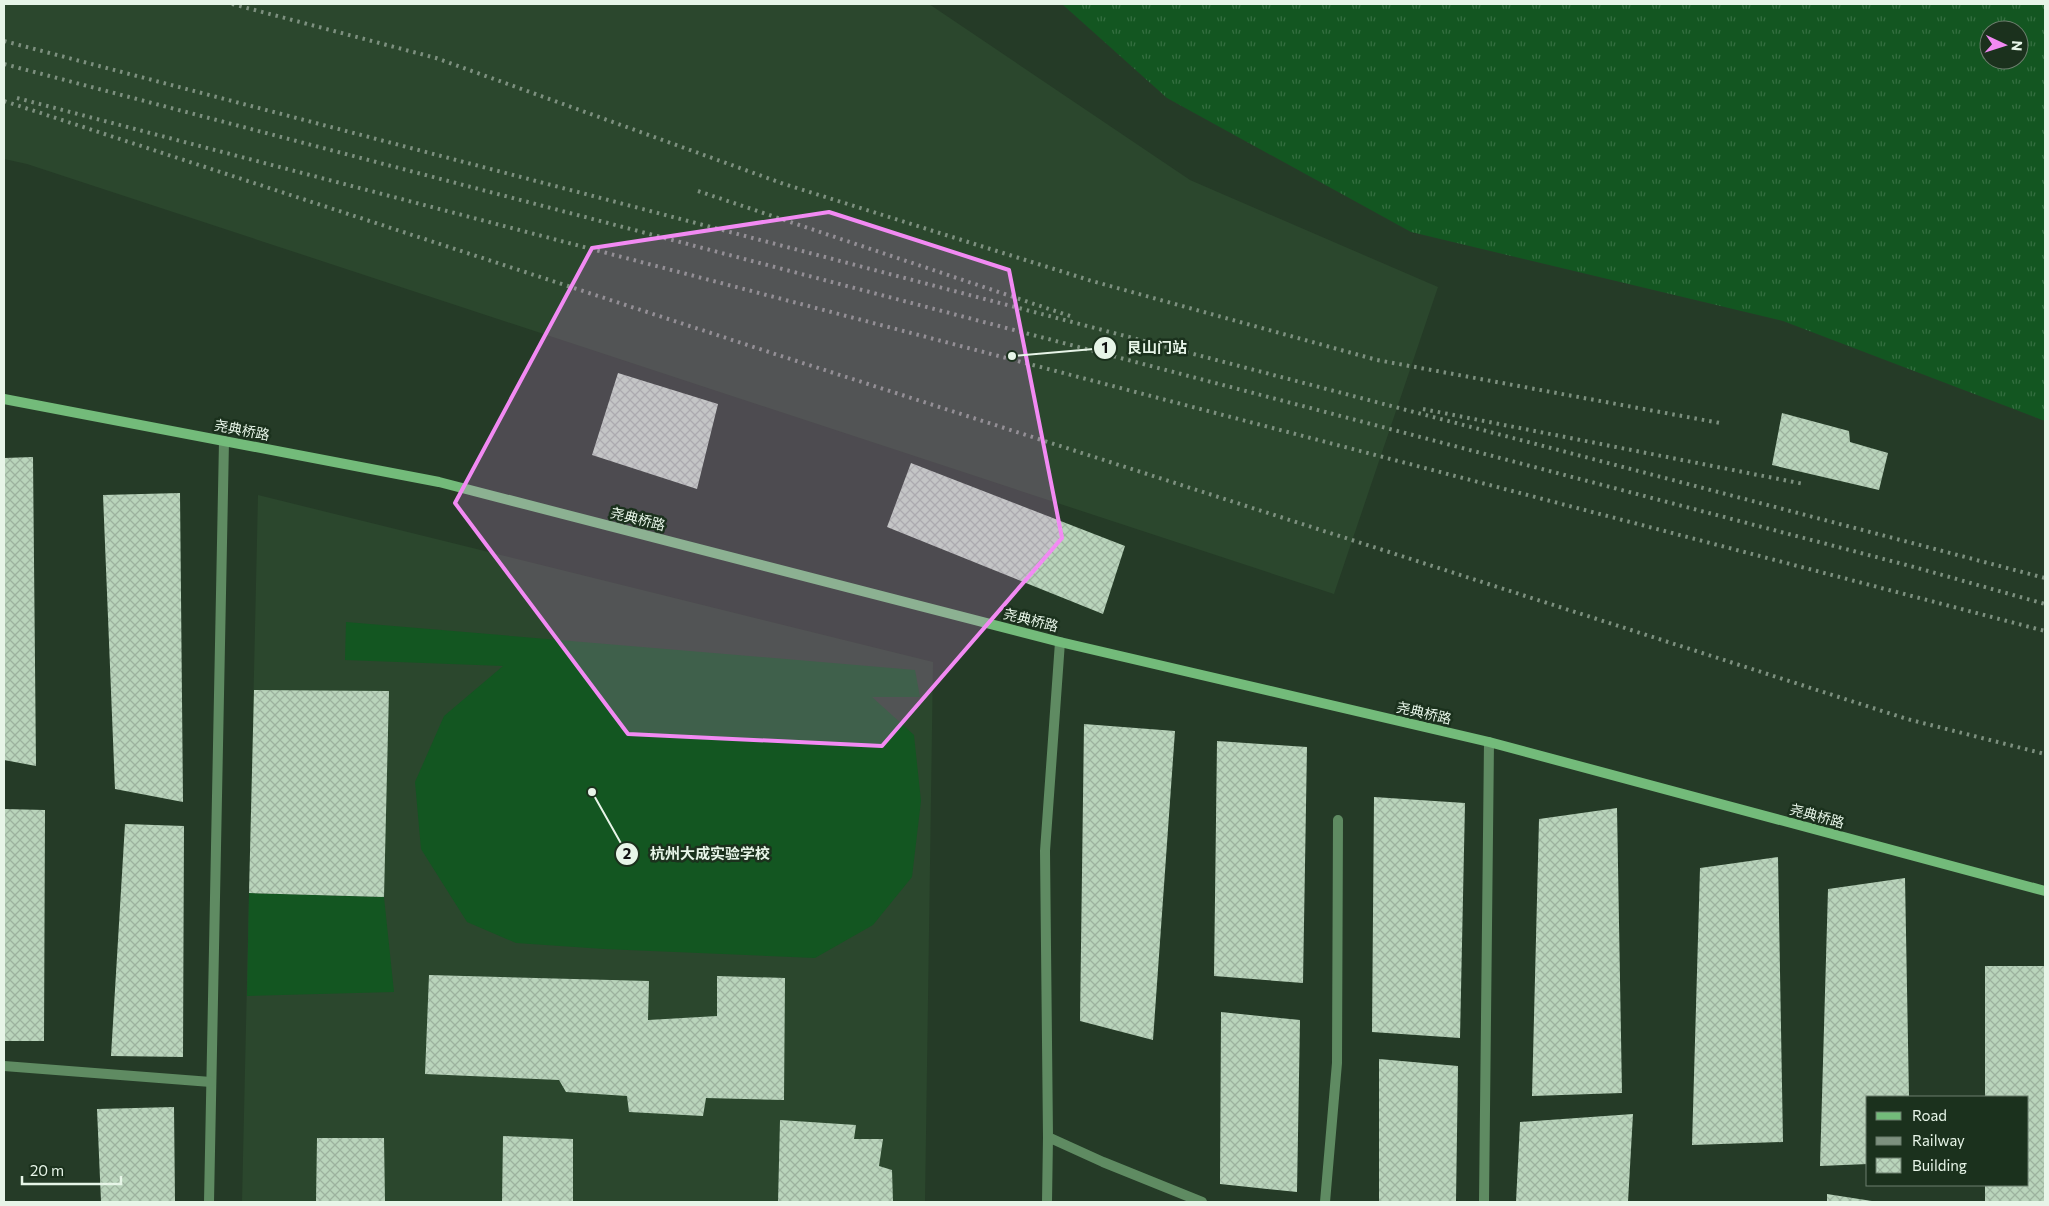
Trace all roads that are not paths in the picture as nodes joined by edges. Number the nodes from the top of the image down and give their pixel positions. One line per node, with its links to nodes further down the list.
1 (4, 399): 2 (street, 尧典桥路)
2 (224, 441): 3 (street, 尧典桥路); 8 (street)
3 (1060, 642): 4 (street, 尧典桥路); 9 (street)
4 (1489, 742): 6 (street, 尧典桥路); 14 (street)
5 (1338, 820): 13 (street)
6 (2045, 891)
7 (4, 1066): 8 (street)
8 (211, 1082): 10 (street)
9 (1048, 1137): 11 (street); 12 (street)
10 (209, 1202)
11 (1047, 1202)
12 (1202, 1202)
13 (1325, 1202)
14 (1484, 1202)

